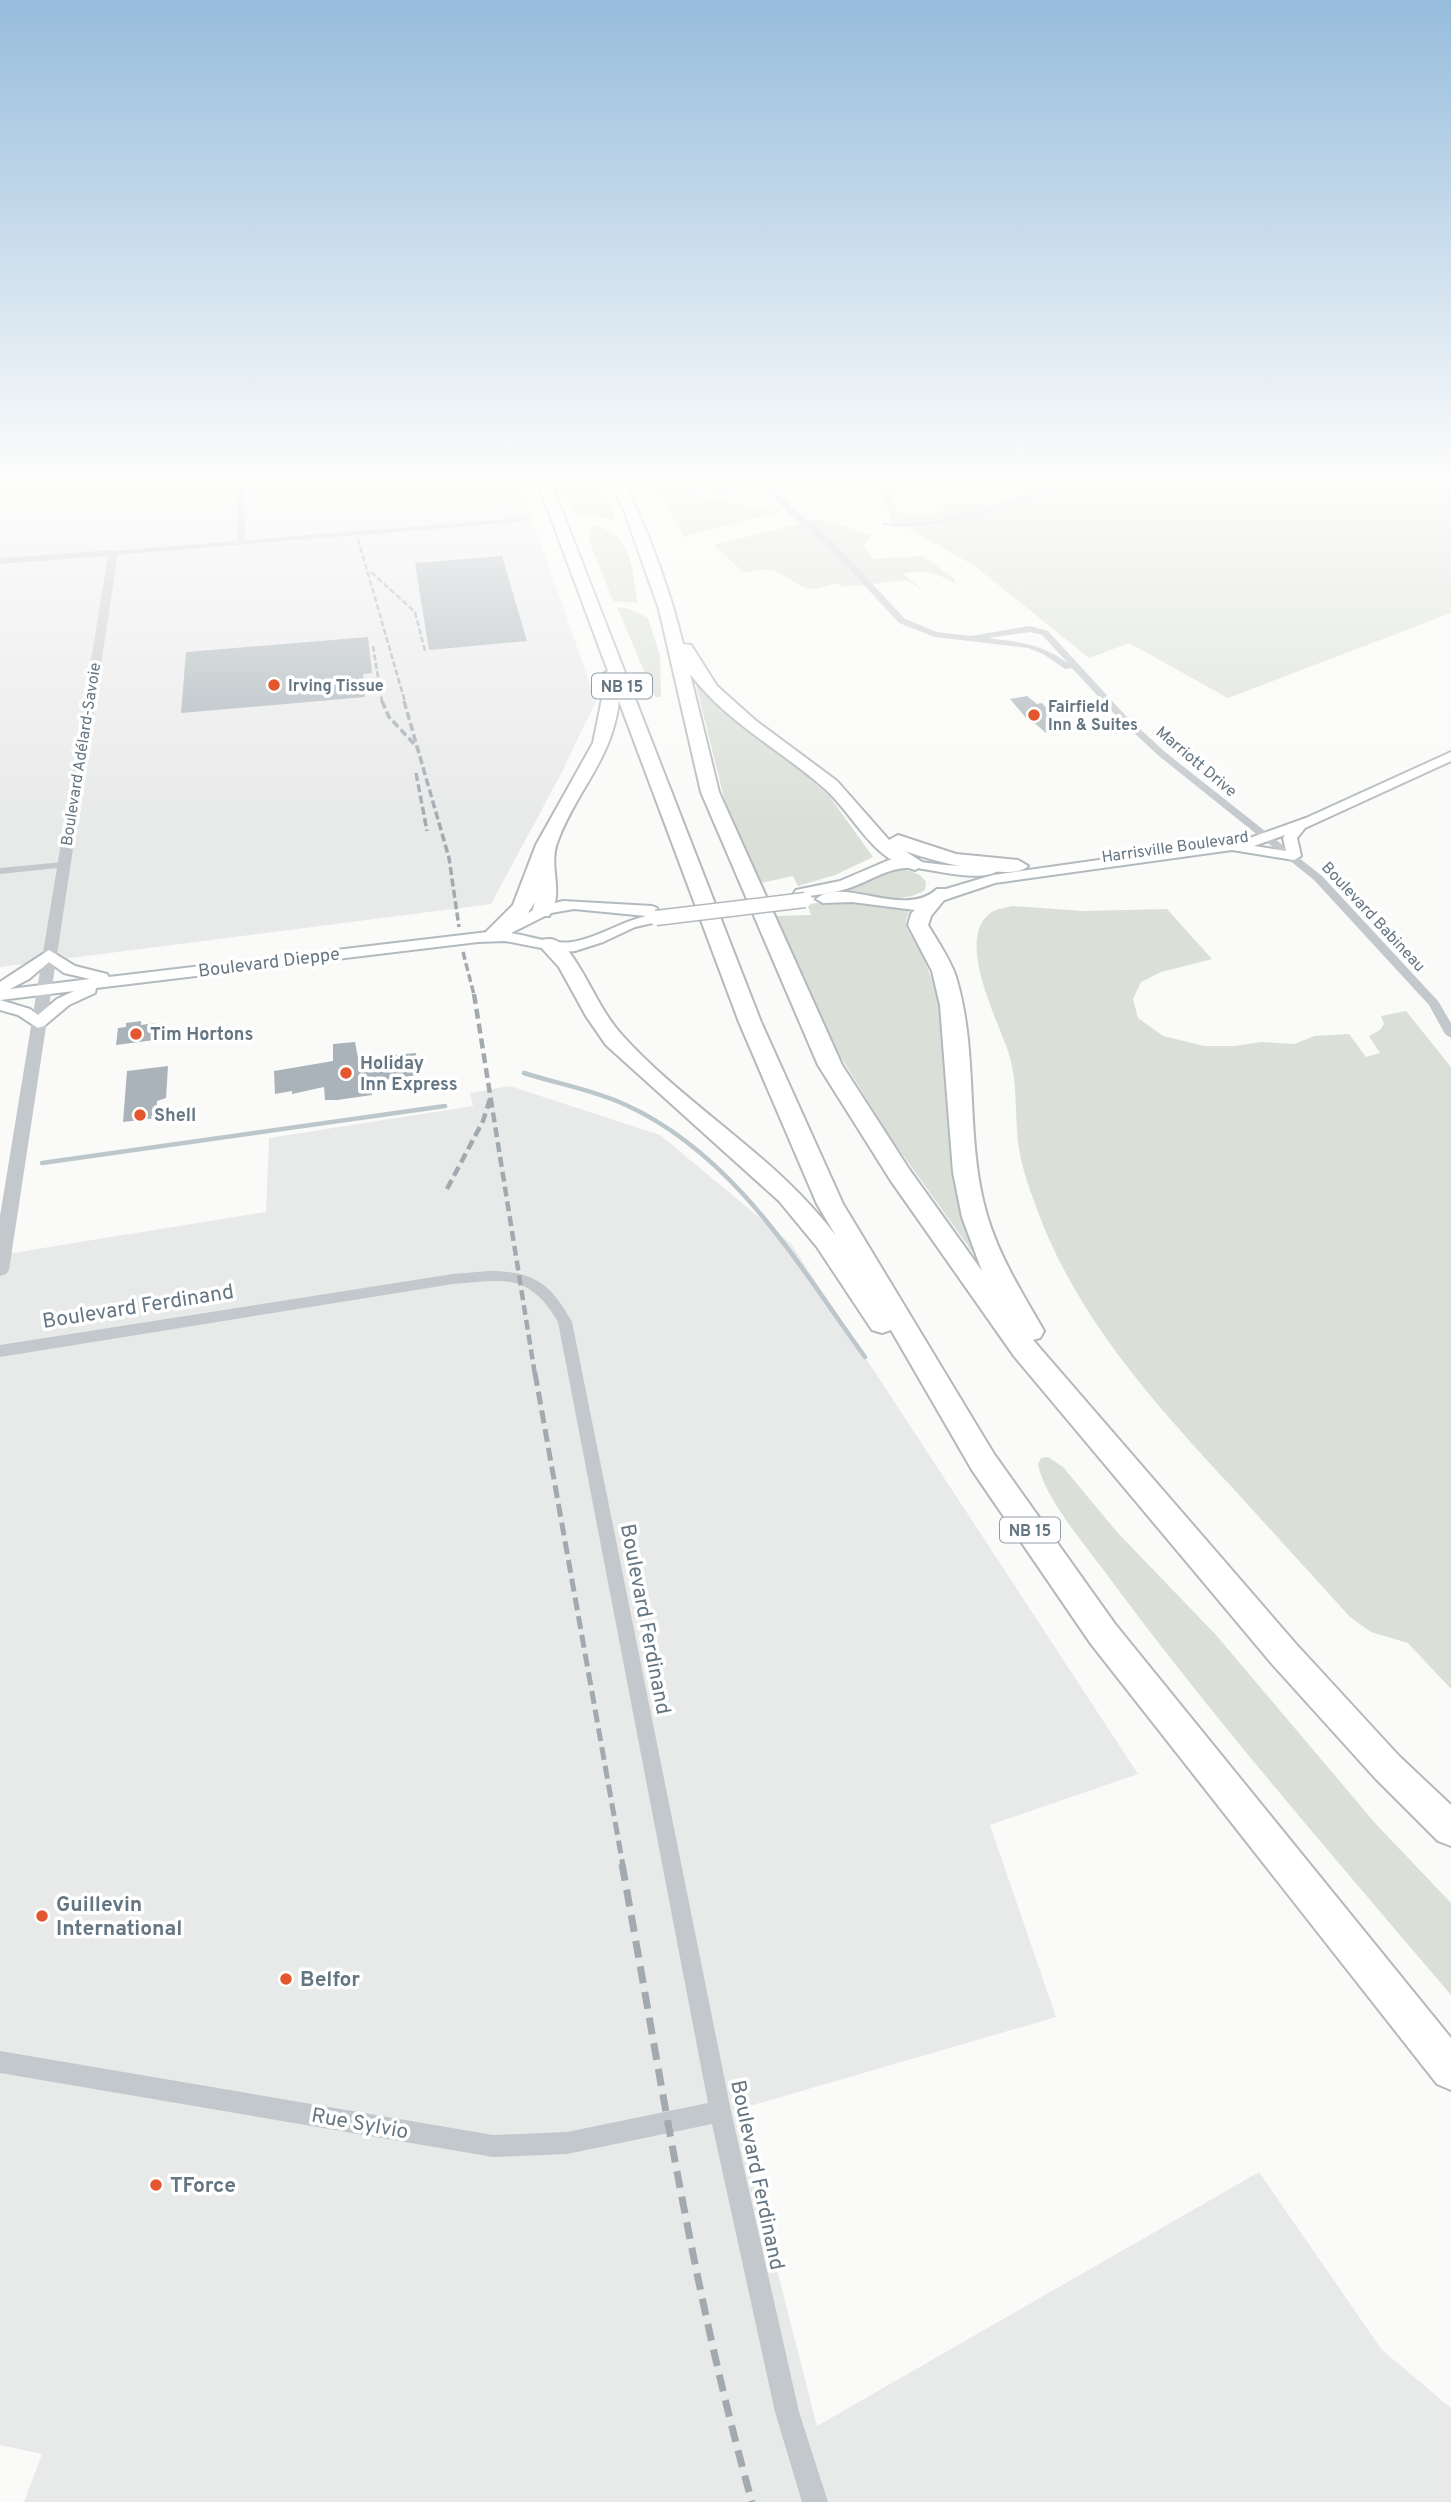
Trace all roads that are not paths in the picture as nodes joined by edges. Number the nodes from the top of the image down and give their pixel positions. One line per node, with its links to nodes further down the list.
1 (107, 592): 16 (street, Boulevard Adélard-Savoie)
2 (586, 592): 5 (highway, NB 15)
3 (661, 592): 6 (highway)
4 (875, 592): 7 (street, Marriott Drive)
5 (591, 606): 13 (highway); 36 (highway, NB 15)
6 (667, 609): 10 (highway); 37 (highway)
7 (974, 638): 8 (street, Marriott Drive); 8 (street, Marriott Drive)
8 (1084, 677): 12 (street, Marriott Drive)
9 (1451, 756): 11 (main road)
10 (845, 798): 17 (highway); 18 (highway)
11 (1301, 824): 12 (main road); 15 (main road)
12 (1265, 835): 14 (main road, Harrisville Boulevard); 15 (street, Marriott Drive); 18 (main road, Harrisville Boulevard)
13 (547, 845): 22 (highway); 24 (highway)
14 (1217, 849): 15 (main road); 21 (main road, Harrisville Boulevard)
15 (1294, 856): 33 (street, Boulevard Babineau)
16 (63, 865): 19 (street); 26 (street, Boulevard Adélard-Savoie)
17 (920, 865): 18 (main road, Harrisville Boulevard); 20 (main road, Harrisville Boulevard); 21 (main road)
18 (1018, 866)
19 (0, 871)
20 (803, 896): 21 (main road, Harrisville Boulevard); 23 (main road, Harrisville Boulevard, bridge)
21 (937, 898): 37 (highway)
22 (542, 912): 23 (main road, Boulevard Dieppe); 24 (main road, Boulevard Dieppe); 25 (main road)
23 (655, 914): 25 (main road)
24 (487, 935): 25 (main road); 27 (main road, Boulevard Dieppe)
25 (549, 944): 36 (highway)
26 (49, 955): 27 (main road); 28 (main road); 29 (street, Boulevard Adélard-Savoie)
27 (123, 980): 29 (main road, Boulevard Dieppe); 32 (main road)
28 (0, 988)
29 (51, 989): 30 (main road, Boulevard Dieppe); 32 (street, Boulevard Adélard-Savoie)
30 (0, 995)
31 (0, 1005): 32 (main road)
32 (38, 1023): 34 (street)
33 (1451, 1034)
34 (0, 1270)
35 (0, 1351): 41 (street, Boulevard Ferdinand)
36 (983, 1462): 40 (highway, NB 15)
37 (1199, 1556): 38 (highway)
38 (1451, 1829)
39 (0, 2062): 41 (street, Rue Sylvio)
40 (1451, 2070)
41 (720, 2110): 42 (street, Boulevard Ferdinand)
42 (814, 2502)

